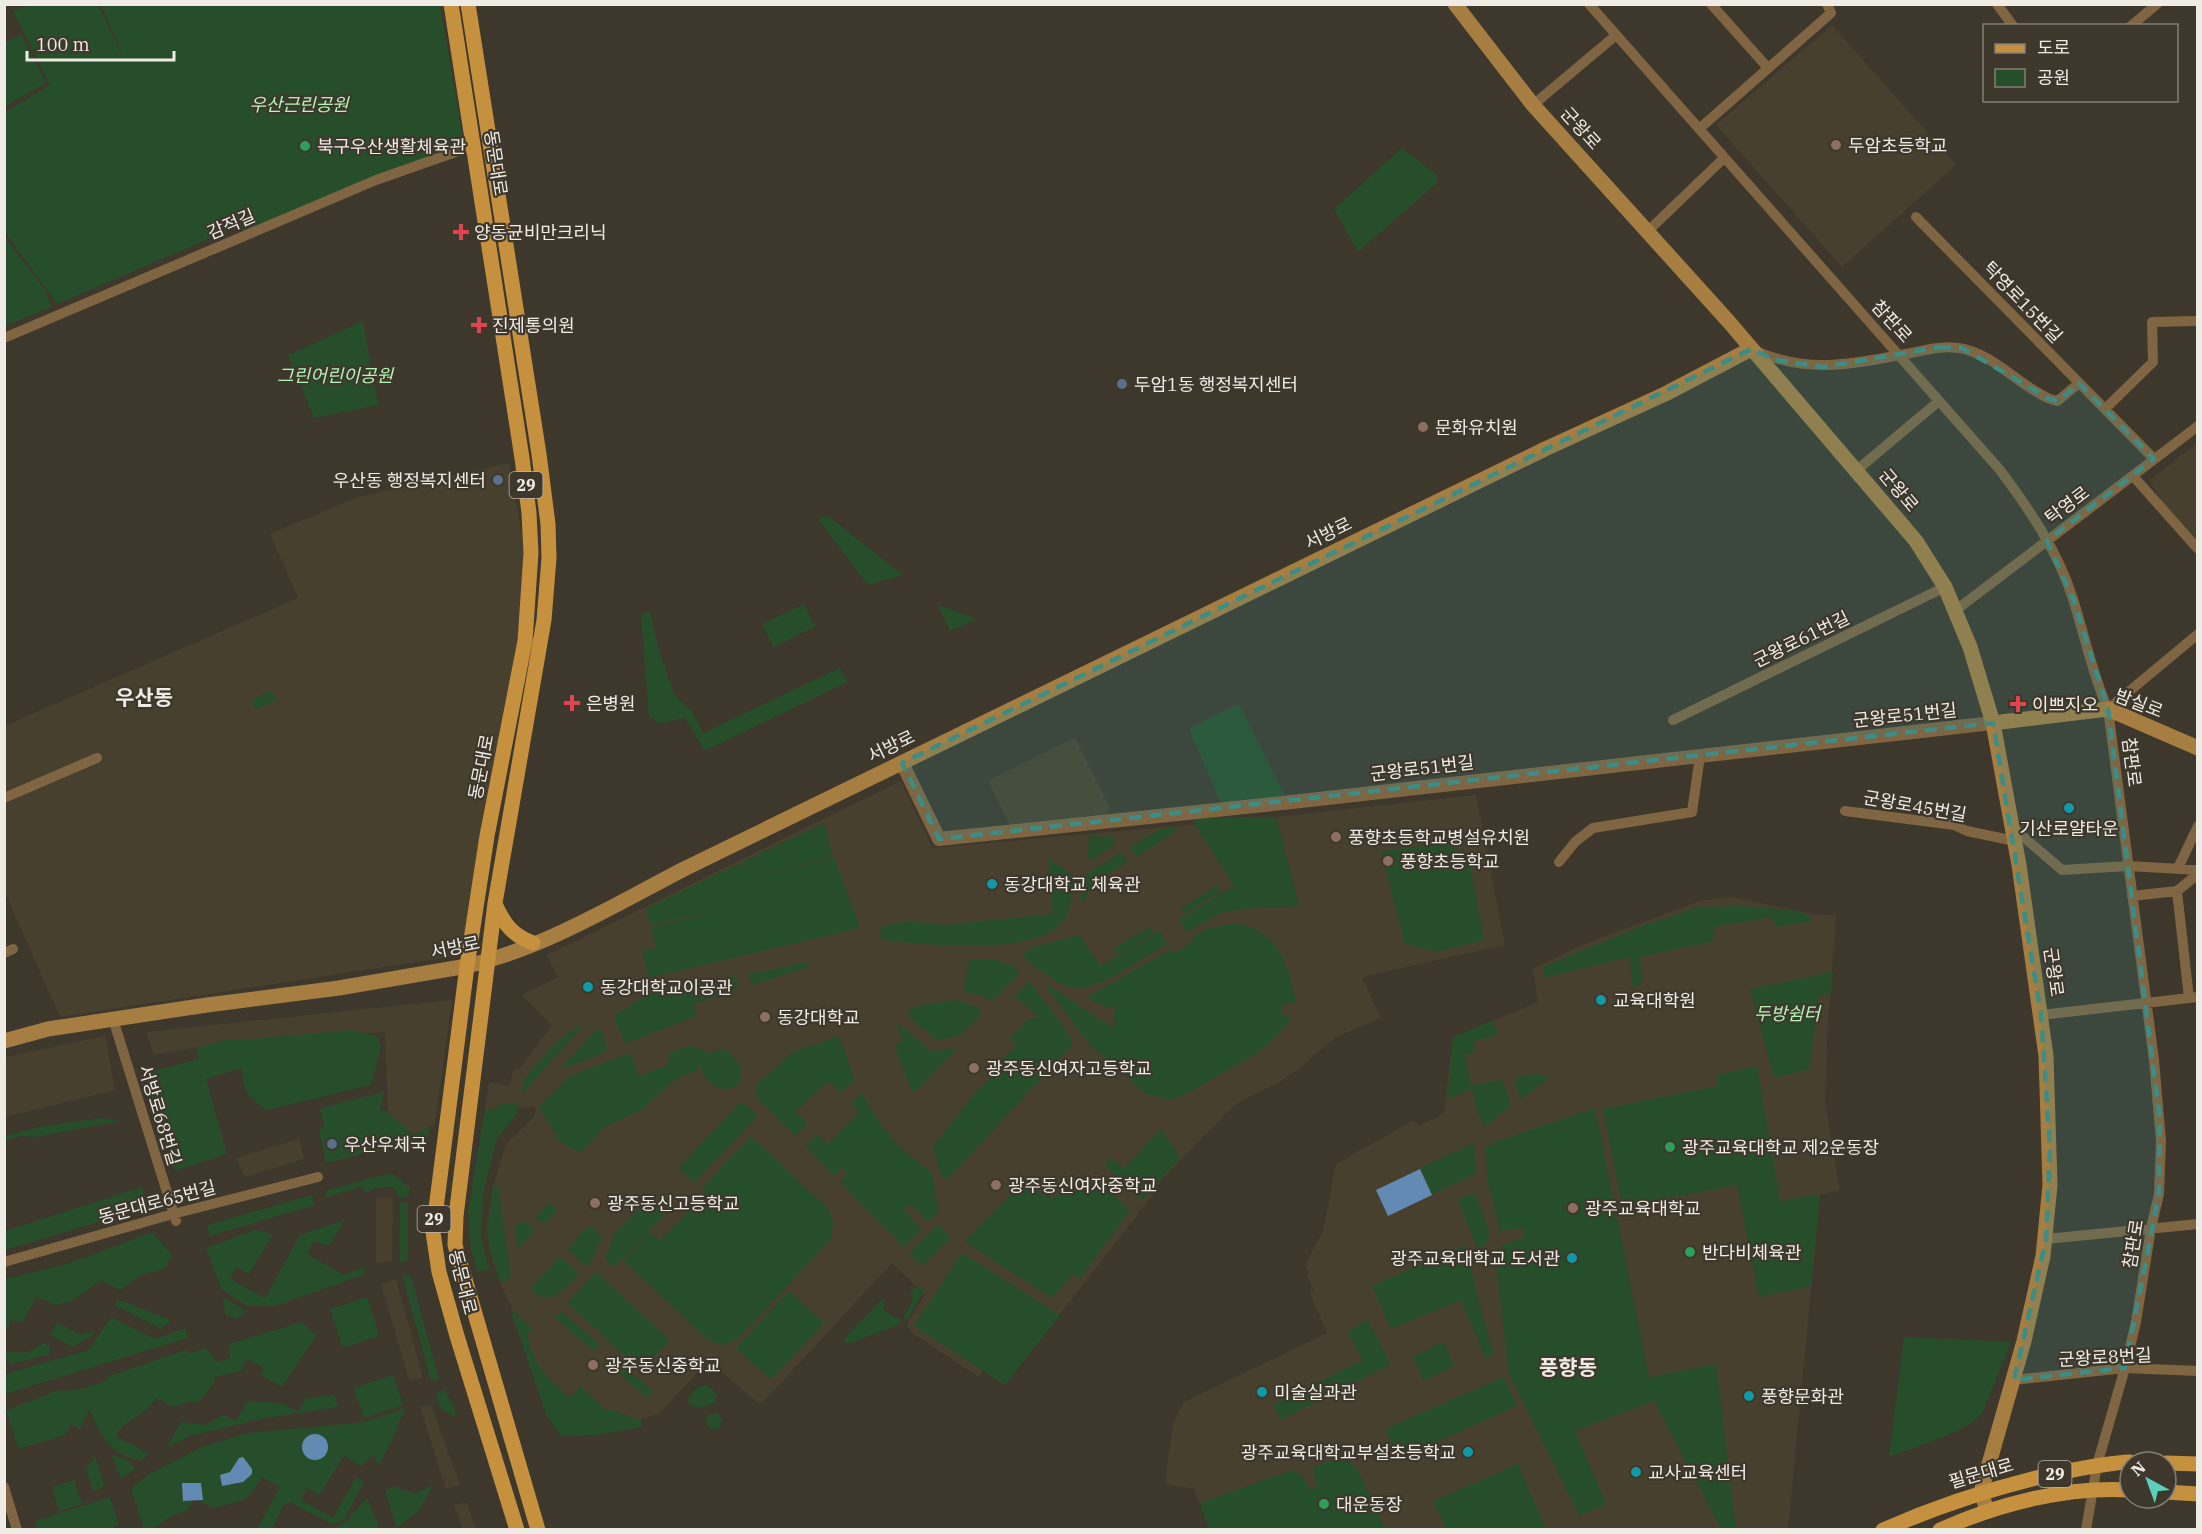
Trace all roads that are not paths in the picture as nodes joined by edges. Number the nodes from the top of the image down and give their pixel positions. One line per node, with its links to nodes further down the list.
1 (451, 4): 15 (main road, 동문대로 / 29)
2 (468, 4): 52 (main road, 동문대로 / 29)
3 (1455, 4): 13 (main road, 군왕로)
4 (1590, 4): 11 (street, 참판로)
5 (1711, 4): 12 (street)
6 (1997, 4): 9 (street)
7 (2157, 4): 10 (street)
8 (1829, 7): 12 (street)
9 (2012, 24)
10 (2134, 24)
11 (1615, 36): 13 (street, 군왕로); 14 (street, 참판로)
12 (1768, 68): 14 (street)
13 (1533, 105): 18 (main road, 군왕로)
14 (1698, 129): 16 (street, 참판로)
15 (473, 146): 20 (street, 감적길); 55 (main road, 동문대로 / 29)
16 (1724, 158): 18 (street); 22 (street, 참판로)
17 (1916, 217): 23 (street, 탁영로15번길)
18 (1648, 231): 21 (main road, 군왕로)
19 (2198, 321): 25 (street)
20 (4, 338)
21 (1751, 349): 22 (street); 28 (main road, 군왕로); 41 (main road, 서방로)
22 (1900, 355): 23 (street); 24 (street, 참판로)
23 (2079, 383): 25 (street, 탁영로15번길)
24 (1939, 401): 28 (street, 군왕로); 30 (street, 참판로)
25 (2105, 409): 27 (street, 탁영로15번길)
26 (2198, 426): 27 (street, 탁영로)
27 (2154, 459): 29 (street, 탁영로)
28 (1857, 470): 32 (main road, 군왕로)
29 (2133, 476): 30 (street, 탁영로); 31 (street)
30 (2047, 541): 33 (street, 탁영로); 35 (street, 참판로)
31 (2198, 549)
32 (1945, 587): 33 (main road, 군왕로); 36 (street, 군왕로61번길)
33 (1956, 610): 37 (main road, 군왕로)
34 (2198, 634): 35 (street)
35 (2108, 709): 37 (main road, 밤실로); 38 (main road, 밤실로); 47 (street, 참판로)
36 (1673, 720)
37 (1993, 723): 39 (street, 군왕로51번길); 45 (main road, 군왕로)
38 (2198, 748)
39 (1700, 756): 41 (street, 군왕로51번길); 46 (street)
40 (97, 758): 42 (street)
41 (902, 763): 53 (main road, 서방로)
42 (4, 798)
43 (1845, 811): 45 (street, 군왕로45번길)
44 (2198, 826): 48 (street)
45 (2014, 835): 47 (street); 58 (main road, 군왕로)
46 (1559, 862)
47 (2128, 866): 48 (street); 51 (street, 참판로)
48 (2178, 868): 49 (street)
49 (2198, 872): 50 (street)
50 (2177, 891): 51 (street); 56 (street)
51 (2132, 896): 57 (street, 참판로)
52 (495, 903): 53 (main road); 54 (main road, 동문대로 / 29)
53 (533, 943): 54 (main road, 서방로)
54 (486, 962): 55 (main road, 서방로); 83 (main road, 동문대로 / 29)
55 (467, 966): 59 (main road, 서방로); 82 (main road, 동문대로 / 29)
56 (2193, 998): 57 (street)
57 (2145, 1003): 58 (street); 64 (street, 참판로)
58 (2041, 1016): 65 (main road, 군왕로)
59 (113, 1019): 60 (main road, 서방로); 62 (street, 서방로68번길)
60 (4, 1041)
61 (318, 1178): 62 (street, 동문대로65번길)
62 (175, 1217): 66 (street, 동문대로65번길)
63 (2198, 1224): 64 (street)
64 (2151, 1228): 65 (street); 67 (street, 참판로)
65 (2046, 1239): 69 (main road, 군왕로)
66 (4, 1262)
67 (2125, 1368): 68 (street, 군왕로8번길); 69 (street, 군왕로8번길); 73 (street, 참판로)
68 (2198, 1371)
69 (2014, 1380): 77 (main road, 군왕로)
70 (2118, 1463): 73 (main road, 필문대로 / 29)
71 (2178, 1463): 72 (main road)
72 (2198, 1464)
73 (2097, 1465): 75 (street, 참판로); 77 (main road, 필문대로 / 29)
74 (4, 1487): 81 (street)
75 (2093, 1489): 76 (main road, 필문대로 / 29); 80 (main road, 필문대로 / 29); 86 (street, 참판로)
76 (2118, 1490)
77 (1981, 1492): 80 (main road); 84 (main road, 필문대로 / 29)
78 (2178, 1493): 79 (main road)
79 (2198, 1494)
80 (1987, 1510): 85 (main road, 필문대로 / 29)
81 (17, 1530)
82 (517, 1530)
83 (538, 1530)
84 (1883, 1530)
85 (1940, 1530)
86 (2086, 1530)

